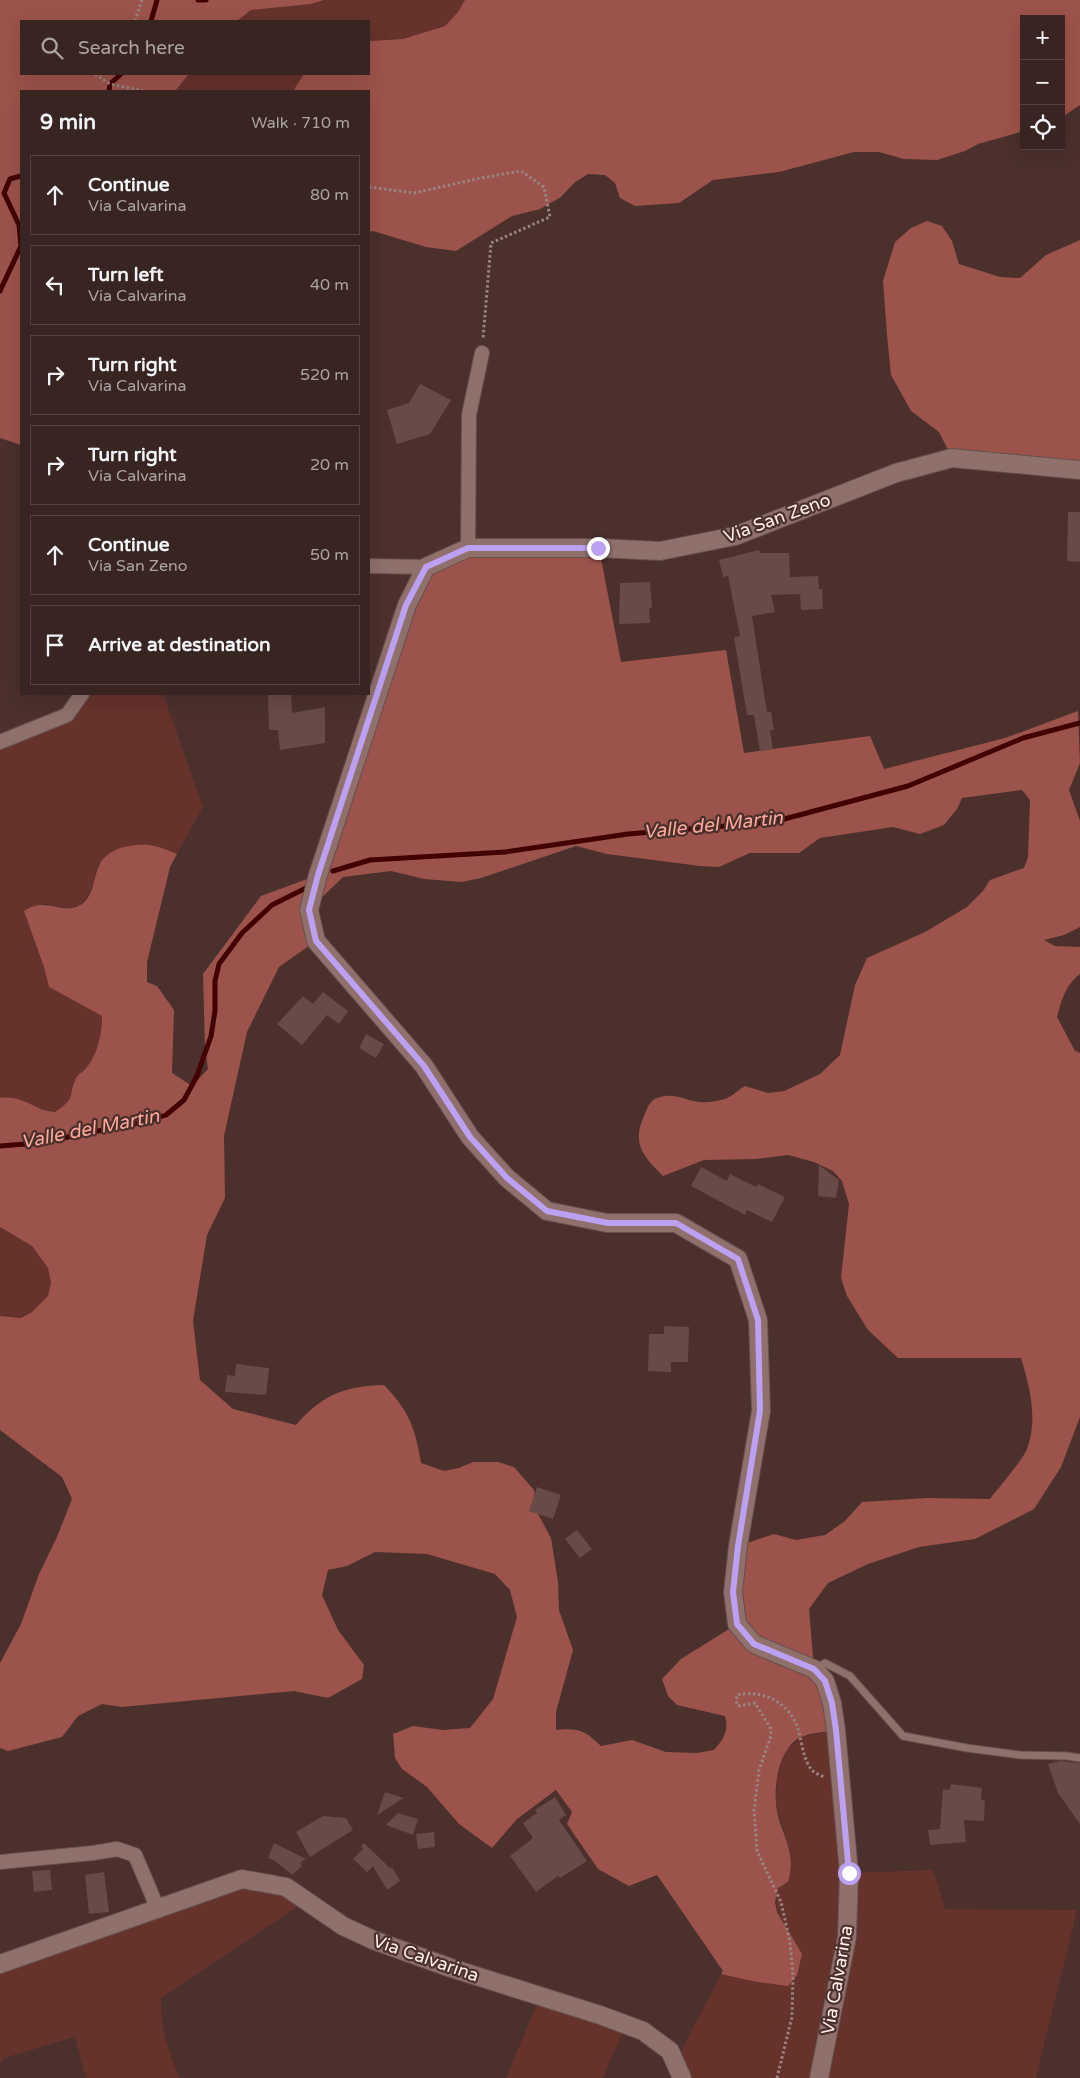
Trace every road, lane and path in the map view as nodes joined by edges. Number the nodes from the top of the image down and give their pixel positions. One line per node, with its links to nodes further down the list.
1 (142, 0): 2 (path)
2 (134, 20)
3 (96, 75): 4 (path)
4 (139, 90)
5 (370, 187): 6 (path)
6 (482, 353): 8 (street)
7 (1080, 470): 8 (street, Via San Zeno)
8 (468, 548): 10 (street)
9 (370, 566): 10 (street)
10 (426, 567): 13 (street)
11 (81, 695): 12 (street)
12 (0, 742)
13 (814, 1669): 14 (lane); 21 (street, Via Calvarina)
14 (1080, 1758)
15 (826, 1768): 20 (path)
16 (0, 1862): 17 (street)
17 (158, 1909): 18 (street, Via Calvarina); 19 (street, Via Calvarina)
18 (0, 1964)
19 (682, 2078)
20 (777, 2078)
21 (819, 2078)

